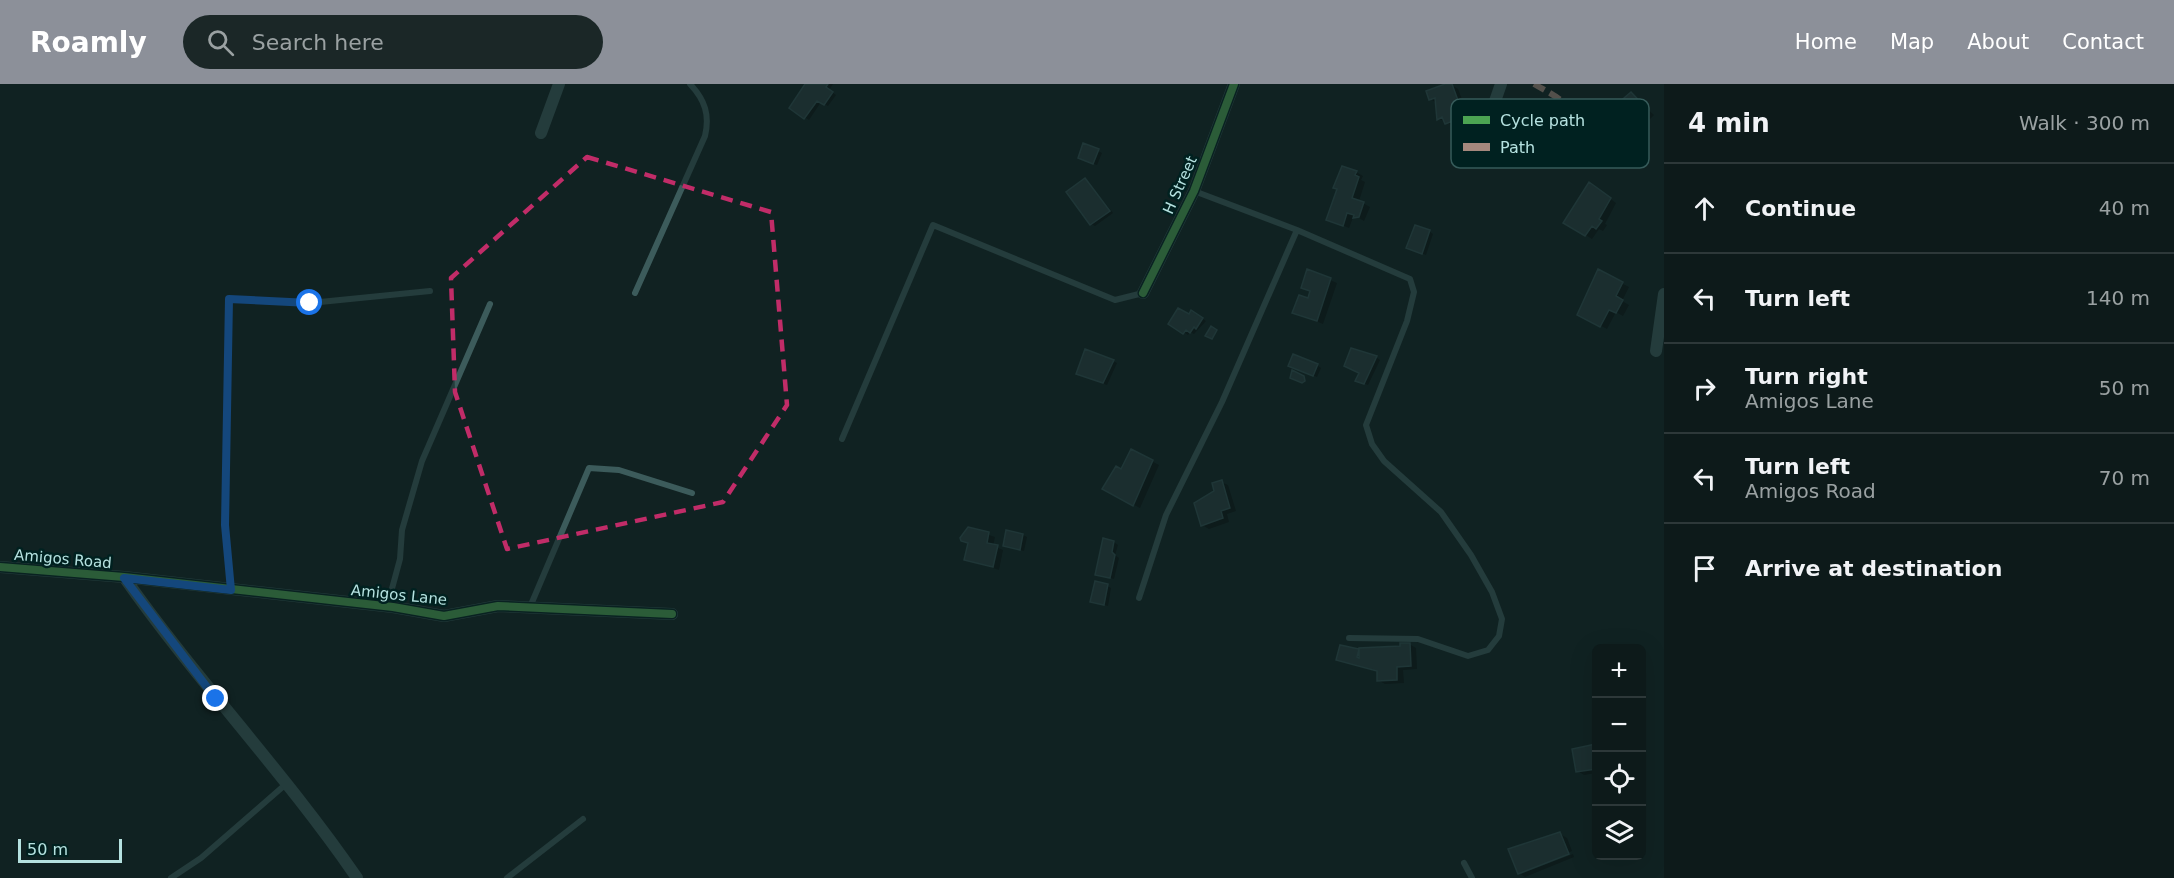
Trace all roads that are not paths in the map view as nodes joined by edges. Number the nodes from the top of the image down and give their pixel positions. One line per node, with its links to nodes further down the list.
1 (559, 84): 6 (street)
2 (690, 84): 10 (lane)
3 (1234, 84): 7 (street, H Street)
4 (1501, 84): 5 (street)
5 (1496, 99)
6 (541, 133)
7 (1194, 191): 8 (lane); 11 (street, H Street)
8 (1297, 230): 20 (lane); 24 (lane)
9 (430, 291): 19 (lane)
10 (635, 293)
11 (1143, 293): 15 (lane)
12 (1664, 294): 14 (street)
13 (490, 304): 21 (lane)
14 (1656, 351)
15 (842, 439)
16 (692, 493): 22 (lane)
17 (0, 567): 18 (street, Amigos Road)
18 (124, 578): 19 (street, Amigos Lane); 25 (street, Amigos Road)
19 (231, 590): 21 (street, Amigos Lane)
20 (1139, 598)
21 (387, 607): 22 (street, Amigos Lane)
22 (530, 607): 23 (street, Amigos Lane)
23 (672, 614)
24 (1349, 638)
25 (286, 783): 28 (lane); 29 (street, Amigos Road)
26 (584, 819): 30 (lane)
27 (1464, 863): 31 (lane)
28 (171, 878)
29 (357, 878)
30 (507, 878)
31 (1472, 878)

